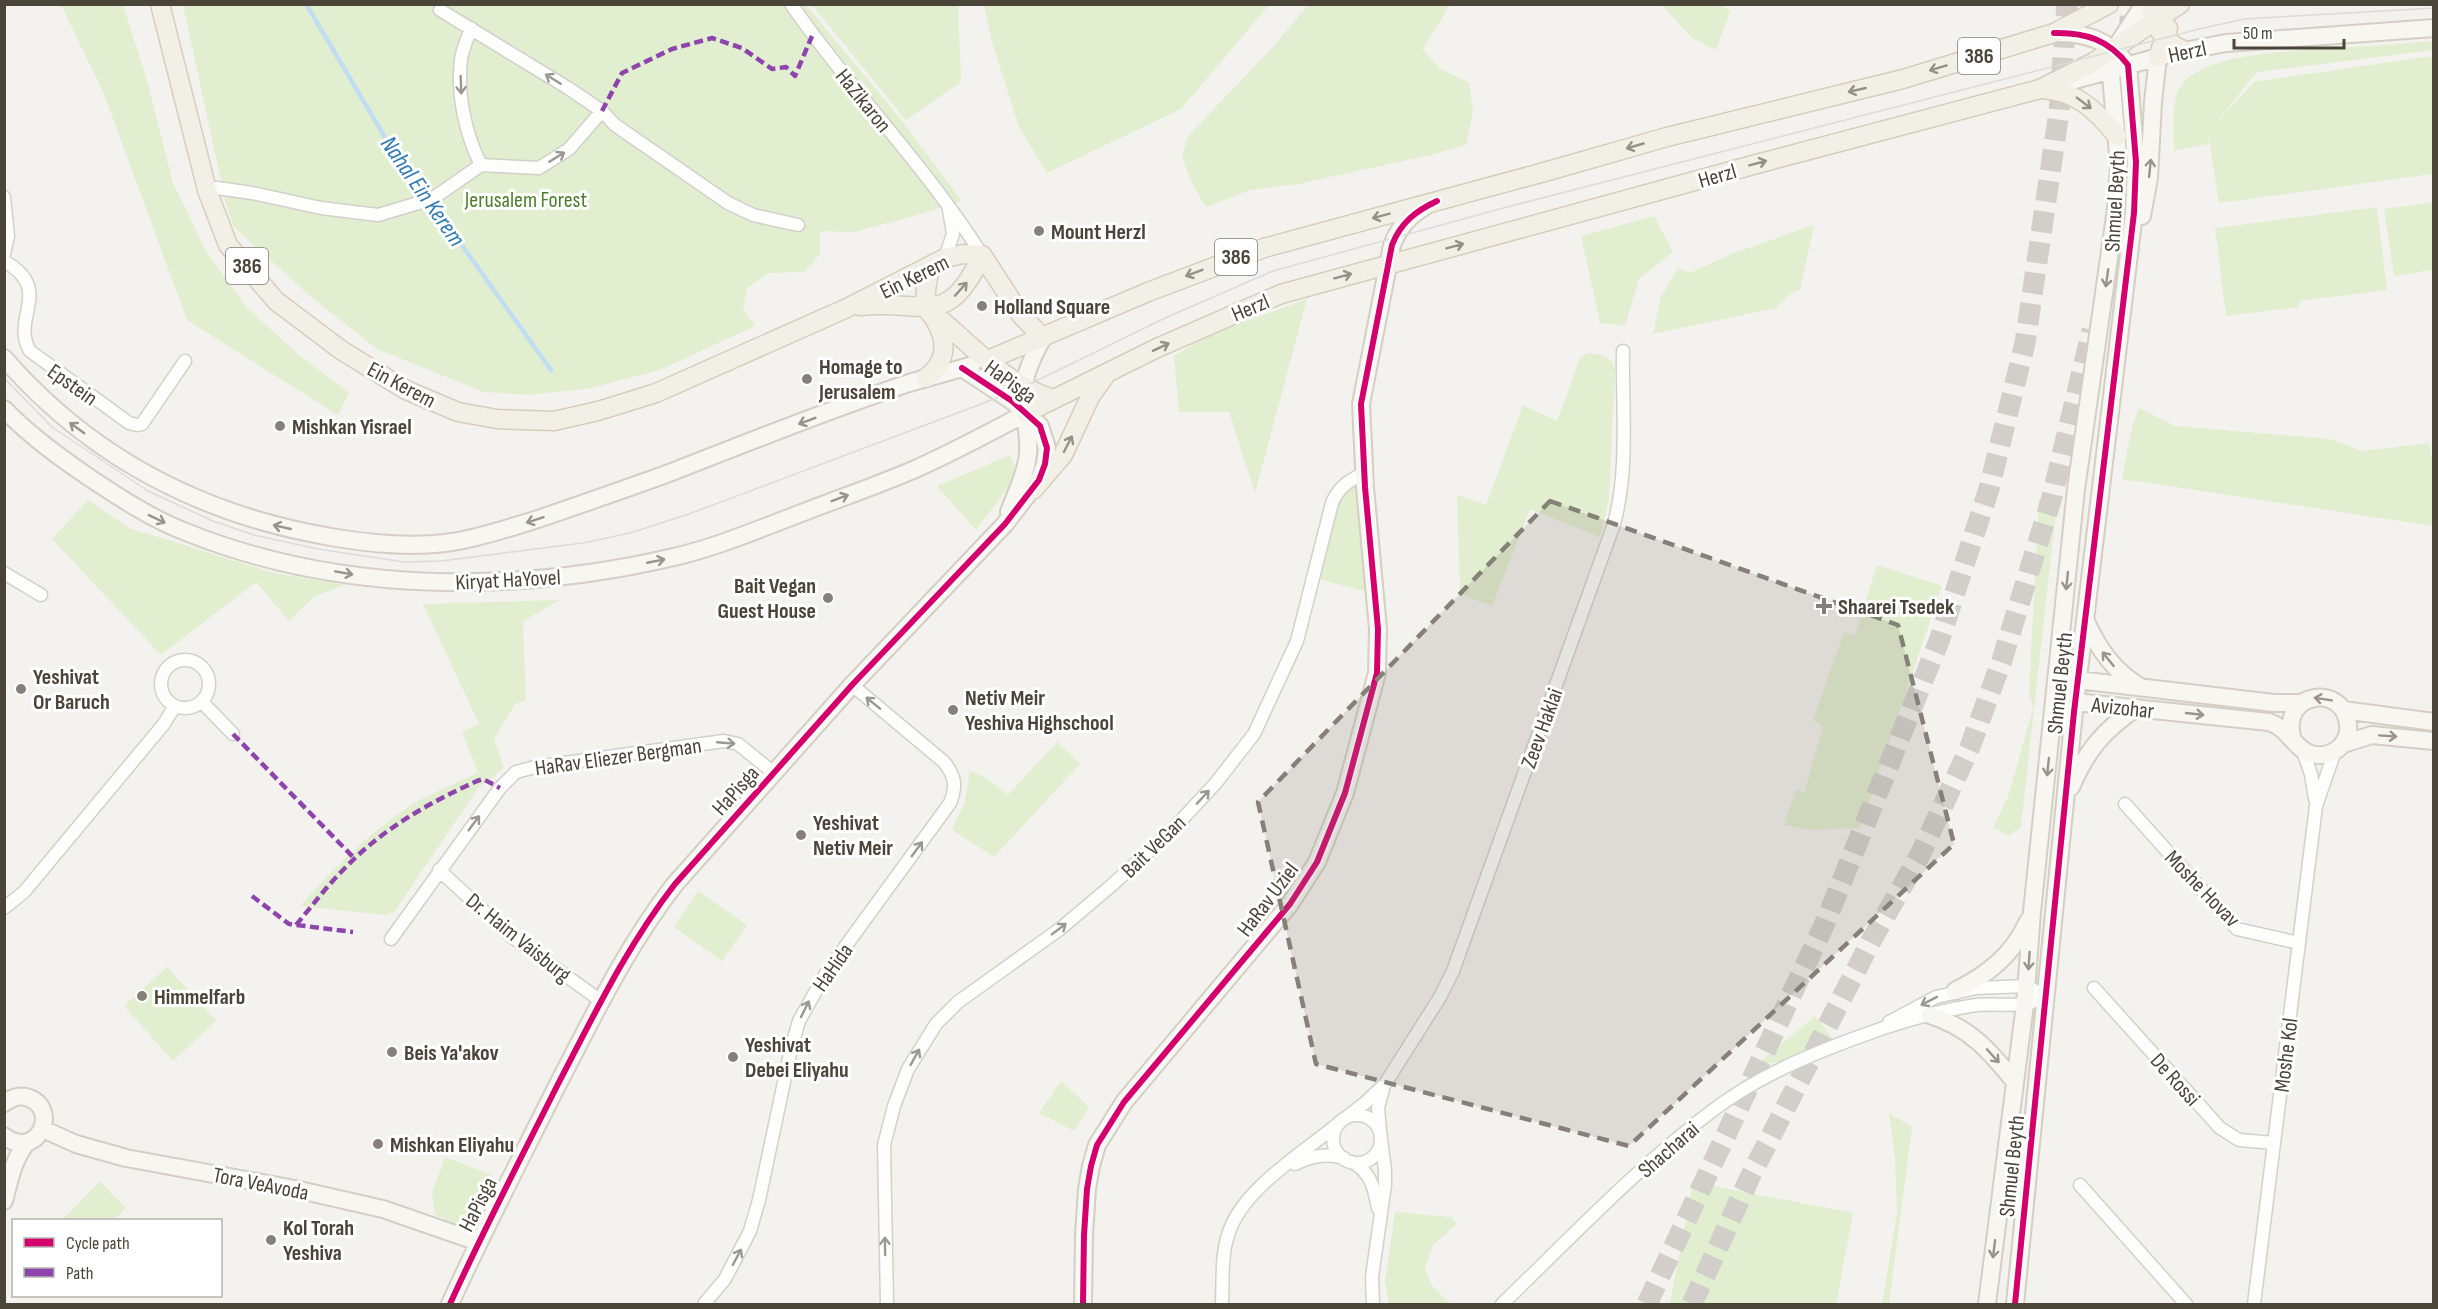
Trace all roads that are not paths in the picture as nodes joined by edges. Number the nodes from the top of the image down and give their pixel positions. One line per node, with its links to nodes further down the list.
1 (160, 4): 21 (main road, Ein Kerem / 386)
2 (790, 4): 22 (street, HaZikaron)
3 (2109, 4): 11 (main road, 386)
4 (2144, 4): 12 (street, Shmuel Beyth)
5 (2151, 4): 10 (main road)
6 (2181, 4): 10 (main road, 386)
7 (440, 10): 8 (street)
8 (471, 28): 18 (street, one-way to 8); 20 (street, one-way to 20)
9 (2433, 28): 13 (street, Herzl)
10 (2159, 30): 12 (main road, 386); 13 (main road); 14 (main road)
11 (2054, 33): 12 (street); 24 (main road, 386, one-way to 24)
12 (2114, 50): 15 (street); 16 (street, Shmuel Beyth); 17 (main road, 386)
13 (2184, 51): 14 (street, Herzl)
14 (2158, 57): 15 (street, Herzl); 31 (street, one-way to 14)
15 (2128, 65): 16 (street, Herzl); 31 (street, Shmuel Beyth)
16 (2110, 70): 17 (street, Herzl); 19 (street, Shmuel Beyth)
17 (2040, 89): 19 (main road, one-way to 19); 30 (main road, Herzl / 386, one-way to 17)
18 (602, 111): 20 (street, one-way to 18); 25 (street)
19 (2117, 136): 54 (street, Shmuel Beyth, one-way to 54)
20 (481, 165): 21 (street)
21 (207, 190): 32 (main road, Ein Kerem / 386)
22 (939, 193): 27 (street, HaZikaron); 29 (street, HaZikaron)
23 (4, 197): 26 (street)
24 (1437, 201): 30 (street); 34 (main road, 386, one-way to 34)
25 (798, 225)
26 (4, 254)
27 (982, 255): 29 (main road, Ein Kerem / 386); 33 (main road, one-way to 27); 34 (main road, HaZikaron)
28 (4, 261): 38 (street, Epstein)
29 (938, 261): 32 (main road, Ein Kerem / 386); 33 (main road)
30 (1393, 262): 40 (main road, Herzl / 386, one-way to 30); 46 (street)
31 (2126, 287): 51 (street, Shmuel Beyth)
32 (847, 308): 33 (main road, Ein Kerem / 386)
33 (927, 308): 37 (main road, Ein Kerem); 41 (main road)
34 (1043, 338): 37 (main road, 386); 42 (street, HaPisga)
35 (1623, 351): 86 (street, Zeev Haklai)
36 (4, 358): 41 (street, Kiryat HaYovel, one-way to 36)
37 (988, 360): 39 (street, Kiryat HaYovel); 42 (main road, Ein Kerem)
38 (185, 362)
39 (962, 368): 41 (street, Kiryat HaYovel); 45 (street, HaPisga)
40 (1108, 372): 43 (main road, Herzl / 386); 47 (main road, one-way to 40)
41 (926, 378)
42 (1024, 387): 43 (main road, Ein Kerem); 45 (street, HaPisga)
43 (1054, 399): 45 (main road, Herzl / 386)
44 (4, 409): 45 (street, Kiryat HaYovel, one-way to 45)
45 (1026, 413): 47 (street, HaPisga); 48 (street, HaPisga)
46 (1364, 473): 102 (street, Bait VeGan, one-way to 46); 103 (street, HaRav Uziel)
47 (1033, 490): 48 (street, HaPisga)
48 (1005, 524): 53 (street, HaPisga)
49 (4, 573): 50 (street)
50 (41, 595)
51 (2085, 619): 52 (street, Shmuel Beyth); 55 (street, one-way to 51)
52 (2078, 680): 54 (street, Avizohar); 55 (street, Avizohar); 57 (street, Shmuel Beyth)
53 (852, 685): 68 (street, HaPisga); 101 (street, HaHida, one-way to 53)
54 (2056, 688): 57 (street, Avizohar); 74 (street, Shmuel Beyth, one-way to 74)
55 (2143, 688): 58 (street, Avizohar)
56 (202, 702): 59 (street); 59 (street); 63 (street)
57 (2075, 702): 60 (street, Avizohar); 71 (street, Shmuel Beyth)
58 (2301, 703): 61 (street, Avizohar, one-way to 58); 64 (street)
59 (175, 706): 73 (street)
60 (2136, 708): 64 (street, Avizohar, one-way to 64); 71 (street)
61 (2343, 710): 62 (street, Avizohar); 66 (street)
62 (2433, 722)
63 (233, 734)
64 (2292, 737): 67 (street, Avizohar)
65 (2433, 741): 66 (street, one-way to 65)
66 (2339, 747): 67 (street); 70 (street, Moshe Kol)
67 (2303, 751): 70 (street, Moshe Kol)
68 (774, 773): 72 (street, HaRav Eliezer Bergman, one-way to 68); 81 (street, HaPisga)
69 (2125, 804): 76 (street, Moshe Hovav)
70 (2316, 806): 76 (street, Moshe Kol)
71 (2064, 808): 80 (street, Shmuel Beyth)
72 (439, 870): 75 (street, HaRav Eliezer Bergman); 81 (street, Dr. Haim Vaisburg)
73 (4, 908)
74 (2032, 912): 77 (street, Shmuel Beyth, one-way to 77); 79 (street)
75 (391, 939)
76 (2299, 943): 93 (street, Moshe Kol)
77 (2027, 986): 79 (street, Shacharai); 80 (street); 82 (street, Shmuel Beyth)
78 (2094, 988): 93 (street, De Rossi)
79 (1955, 991): 84 (street, Shacharai, one-way to 84)
80 (2046, 997): 82 (street, Shacharai); 108 (street, Shmuel Beyth)
81 (600, 1001): 99 (street, HaPisga)
82 (2025, 1004): 83 (street, Shacharai); 85 (street, Shmuel Beyth)
83 (1930, 1015): 84 (street, Shacharai); 85 (street, one-way to 85)
84 (1862, 1036): 106 (street, Shacharai)
85 (2015, 1082): 107 (street, Shmuel Beyth, one-way to 107)
86 (1384, 1084): 88 (street, Zeev Haklai); 91 (street, Zeev Haklai)
87 (4, 1103): 89 (street)
88 (1344, 1119): 91 (street); 94 (street); 95 (street)
89 (43, 1129): 92 (street); 99 (street, Tora VeAvoda)
90 (4, 1136): 92 (street)
91 (1380, 1136): 94 (street); 98 (street)
92 (27, 1142): 97 (street)
93 (2274, 1143): 110 (street, Moshe Kol)
94 (1348, 1160): 95 (street); 98 (street)
95 (1268, 1180): 104 (street)
96 (2080, 1185): 109 (street)
97 (4, 1201)
98 (1380, 1220): 105 (street)
99 (478, 1242): 100 (street, HaPisga)
100 (450, 1305)
101 (704, 1305)
102 (886, 1305)
103 (1083, 1305)
104 (1222, 1305)
105 (1373, 1305)
106 (1502, 1305)
107 (1987, 1305)
108 (2015, 1305)
109 (2186, 1305)
110 (2254, 1305)

